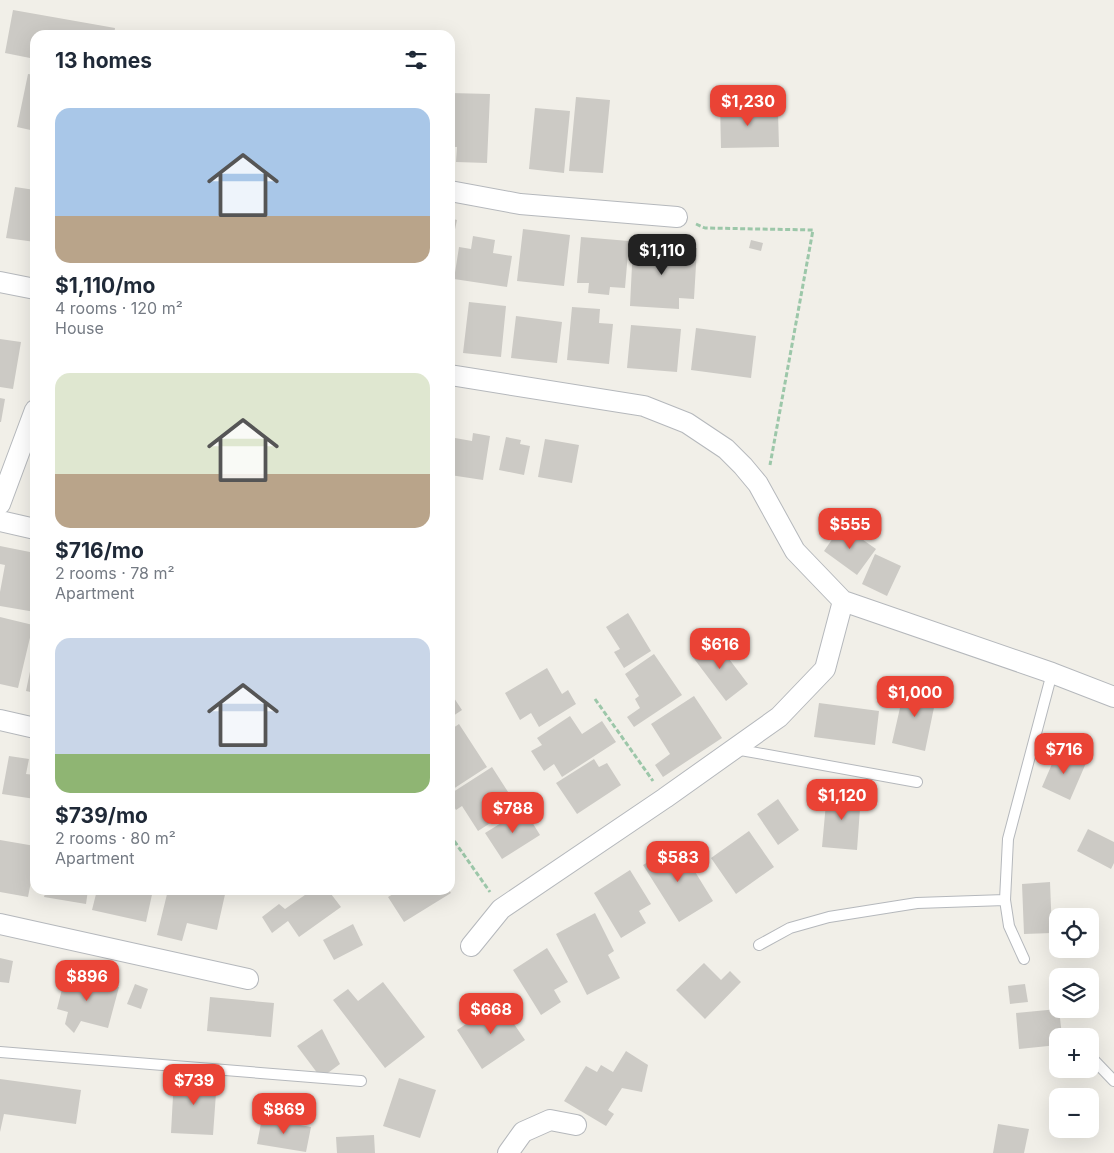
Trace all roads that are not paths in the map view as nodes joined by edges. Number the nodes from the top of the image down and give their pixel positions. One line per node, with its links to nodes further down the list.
1 (455, 192): 2 (street)
2 (677, 217)
3 (0, 282): 4 (street)
4 (30, 288)
5 (455, 376): 10 (street)
6 (30, 423): 7 (street)
7 (0, 504)
8 (0, 521): 9 (street)
9 (30, 528)
10 (843, 601): 11 (street); 15 (street)
11 (1052, 673): 12 (street); 17 (lane)
12 (1114, 697)
13 (0, 720): 14 (street)
14 (30, 727)
15 (734, 748): 16 (lane); 20 (street)
16 (918, 782)
17 (1005, 900): 19 (lane); 21 (lane)
18 (0, 924): 22 (street)
19 (758, 945)
20 (471, 946)
21 (1024, 959)
22 (248, 979)
23 (0, 1052): 25 (lane)
24 (1099, 1065): 26 (lane)
25 (361, 1081)
26 (1114, 1081)
27 (576, 1126): 28 (street)
28 (508, 1153)

